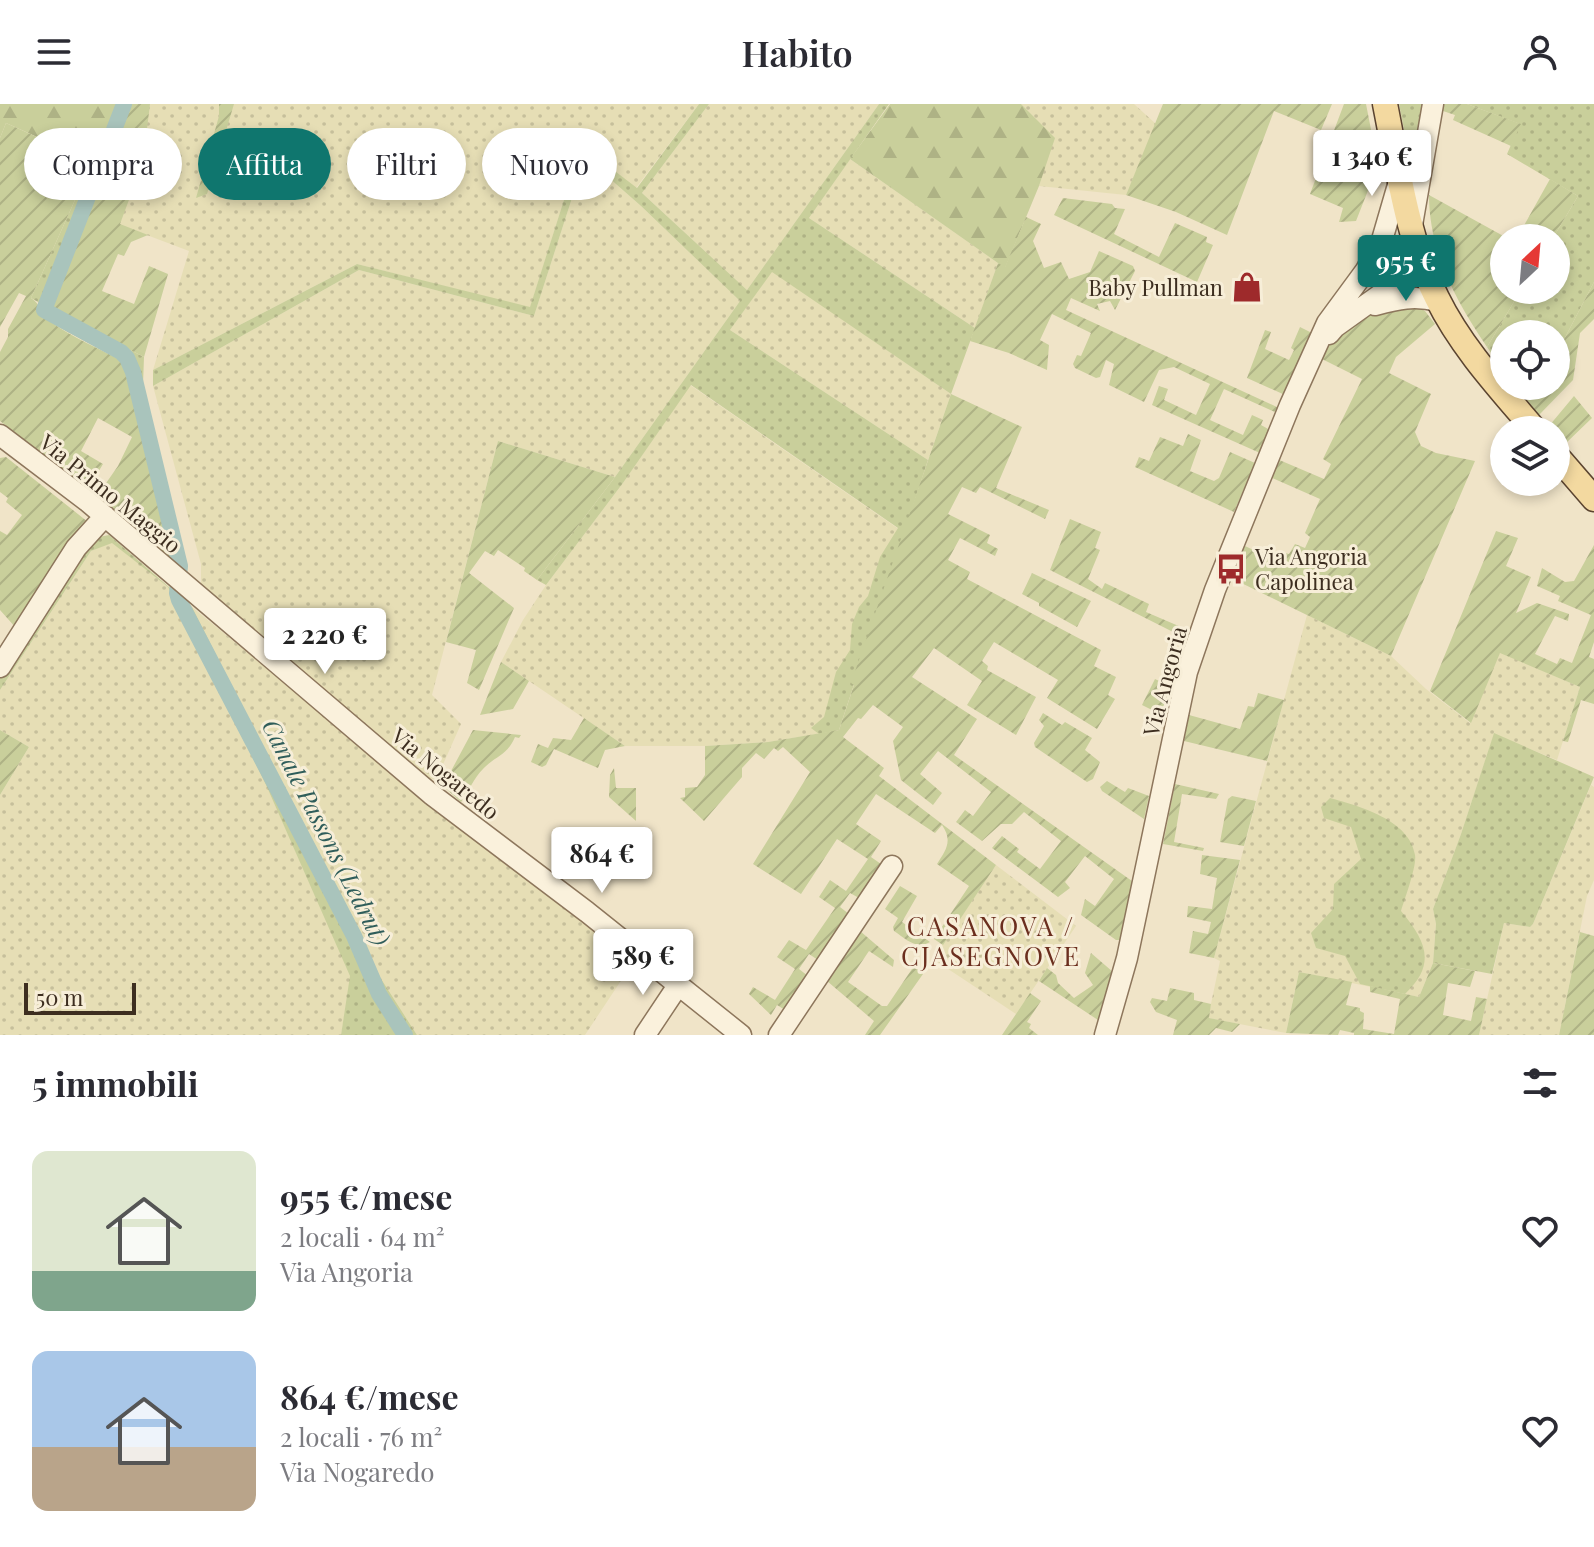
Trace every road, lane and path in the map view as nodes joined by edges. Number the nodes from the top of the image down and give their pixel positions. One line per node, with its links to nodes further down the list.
1 (1385, 104): 3 (main road)
2 (1433, 104): 4 (street)
3 (1400, 178): 4 (main road); 6 (street, Via Angoria)
4 (1411, 229): 5 (main road)
5 (1421, 261): 6 (street); 7 (main road); 8 (street, Via Angoria)
6 (1366, 270): 9 (street, Via Angoria)
7 (1438, 301): 8 (street, Via Angoria); 10 (main road)
8 (1359, 310): 9 (street, Via Angoria)
9 (1313, 353): 22 (street, Via Angoria)
10 (1523, 416)
11 (0, 435): 14 (street, Via Primo Maggio)
12 (1570, 471): 13 (main road)
13 (1594, 499)
14 (105, 516): 15 (street, Via Primo Maggio); 16 (street)
15 (182, 583): 18 (street, Via Nogaredo)
16 (0, 667)
17 (892, 866): 21 (street)
18 (679, 984): 19 (street); 20 (street, Via Nogaredo)
19 (645, 1035)
20 (741, 1035)
21 (779, 1035)
22 (1105, 1035)

